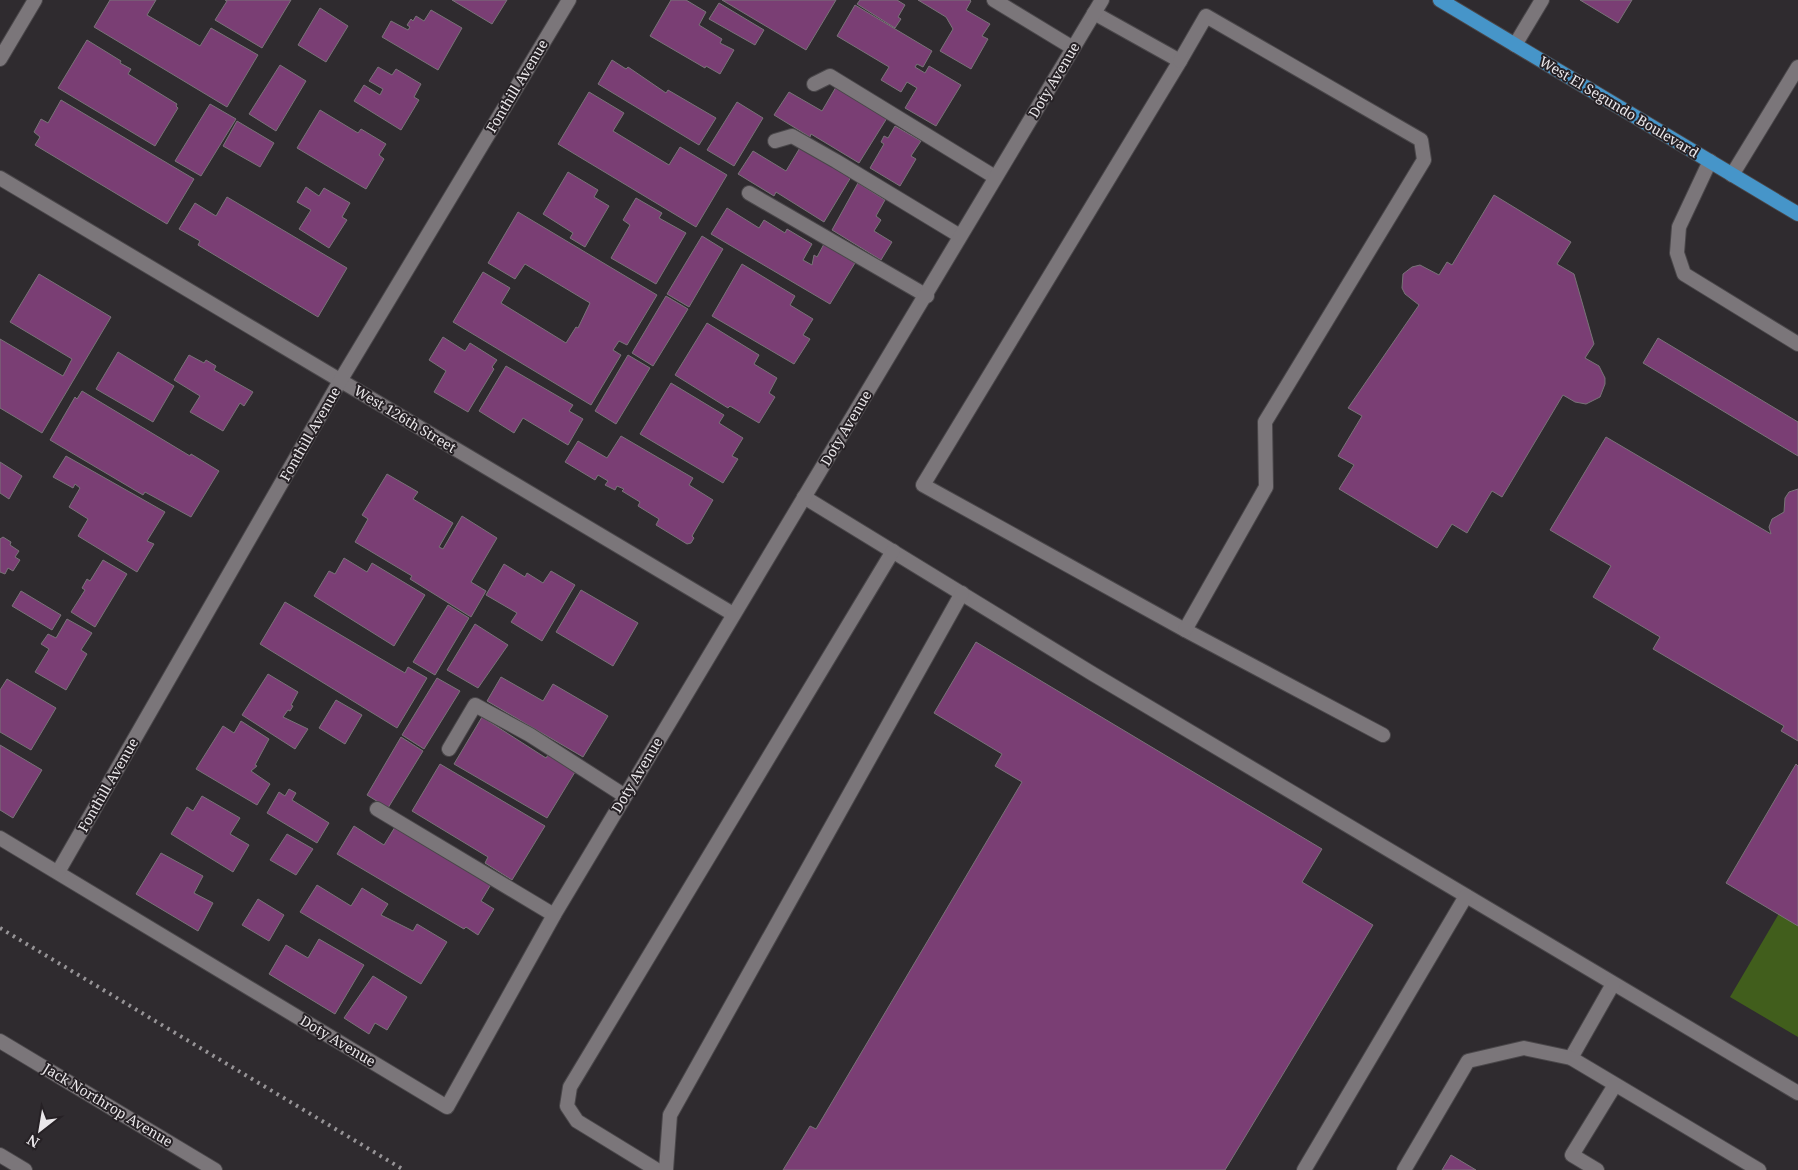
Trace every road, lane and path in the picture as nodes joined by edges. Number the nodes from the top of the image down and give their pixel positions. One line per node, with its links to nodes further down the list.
1 (35, 0): 10 (street)
2 (569, 0): 24 (street, Fonthill Avenue)
3 (994, 0): 9 (street)
4 (1102, 0): 7 (street, Doty Avenue)
5 (1442, 0): 8 (main road, West El Segundo Boulevard)
6 (1542, 0): 8 (street)
7 (1094, 12): 9 (street, Doty Avenue); 11 (street)
8 (1515, 45): 15 (main road, West El Segundo Boulevard)
9 (1073, 48): 17 (street, Doty Avenue)
10 (0, 59)
11 (1180, 61): 29 (street); 29 (street)
12 (1798, 67): 16 (street)
13 (814, 84): 17 (street)
14 (775, 141): 21 (street)
15 (1710, 161): 16 (main road, West El Segundo Boulevard); 23 (street)
16 (1732, 175): 20 (main road, West El Segundo Boulevard)
17 (995, 177): 21 (street, Doty Avenue)
18 (0, 178): 24 (street, West 126th Street)
19 (749, 193): 22 (street)
20 (1798, 214)
21 (960, 236): 22 (street, Doty Avenue)
22 (927, 296): 25 (street, Doty Avenue)
23 (1798, 344)
24 (340, 381): 28 (street, West 126th Street); 35 (street, Fonthill Avenue)
25 (804, 497): 26 (street); 28 (street, Doty Avenue)
26 (893, 551): 27 (street); 46 (street)
27 (962, 593): 36 (street); 47 (street)
28 (733, 614): 32 (street, Doty Avenue)
29 (1184, 630): 30 (street)
30 (1382, 735)
31 (449, 749): 32 (street)
32 (625, 796): 37 (street, Doty Avenue)
33 (377, 809): 37 (street)
34 (0, 838): 35 (street, Doty Avenue)
35 (58, 872): 37 (street, Doty Avenue)
36 (1466, 896): 38 (street); 48 (street)
37 (554, 915)
38 (1614, 984): 40 (street); 42 (street)
39 (0, 1041): 45 (street, Jack Northrop Avenue)
40 (1571, 1058): 41 (street); 49 (street)
41 (1615, 1085): 50 (street); 51 (street)
42 (1798, 1093)
43 (0, 1155): 44 (street)
44 (25, 1170)
45 (215, 1170)
46 (657, 1170)
47 (666, 1170)
48 (1304, 1170)
49 (1404, 1170)
50 (1597, 1170)
51 (1759, 1170)

